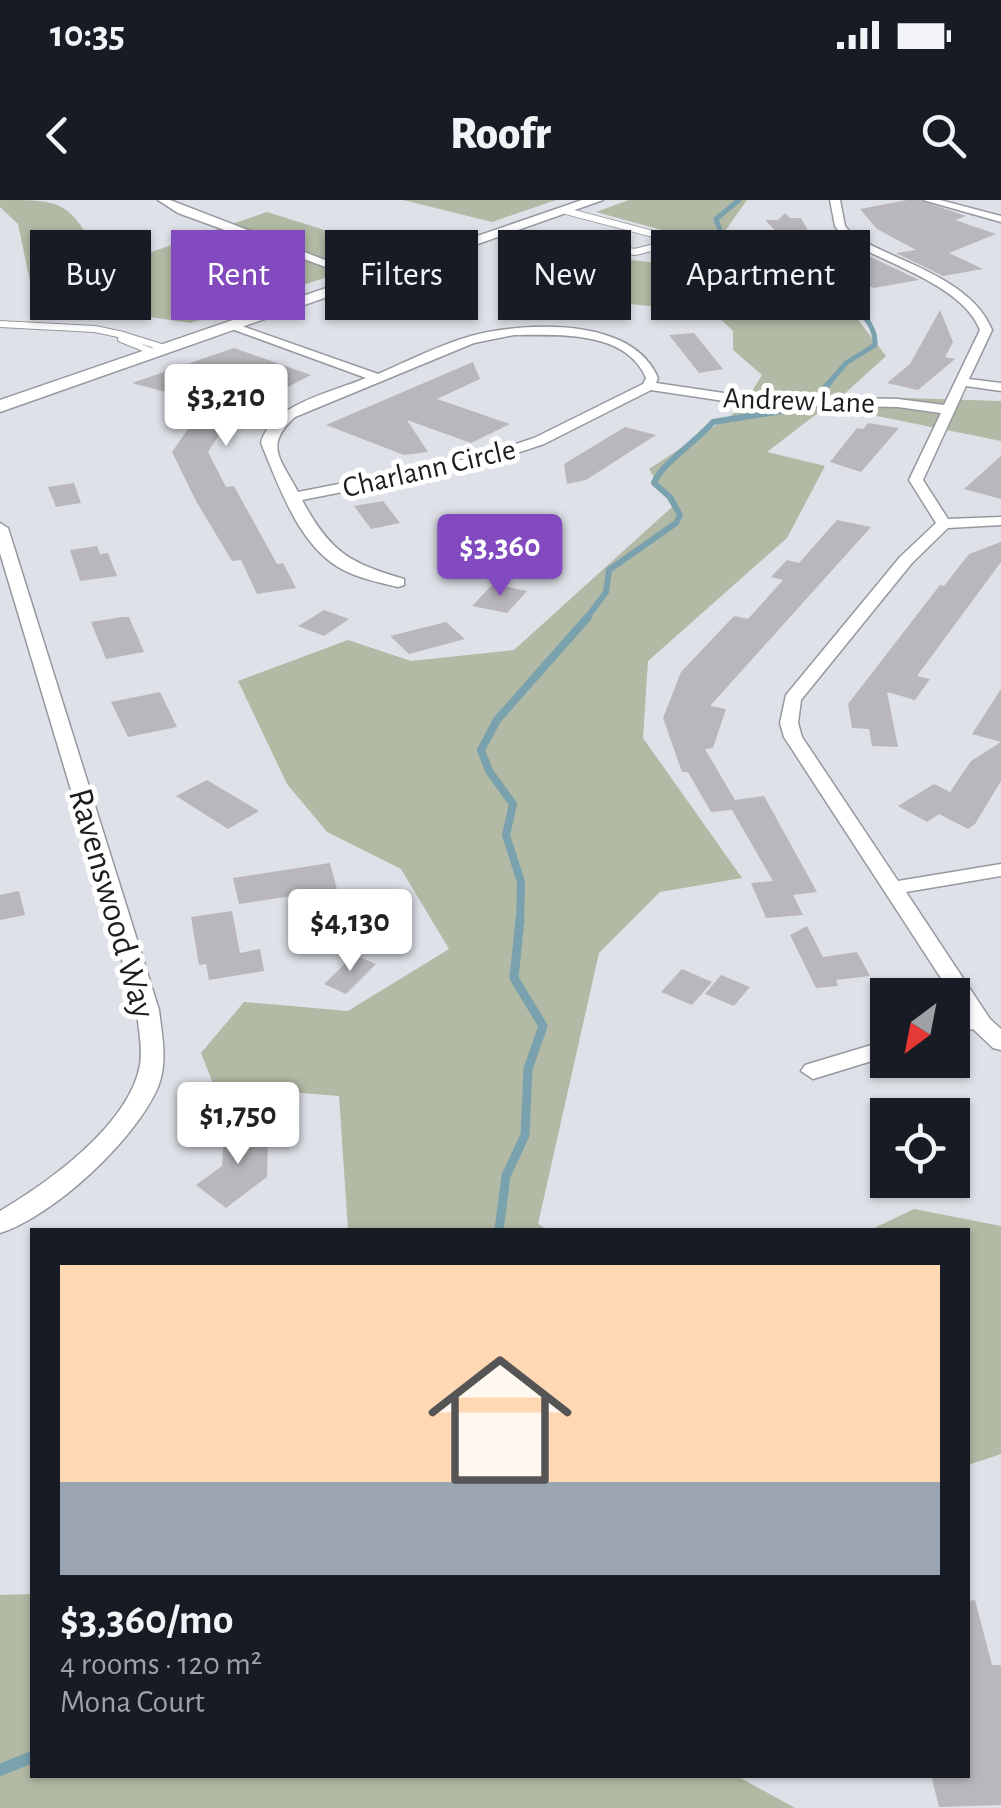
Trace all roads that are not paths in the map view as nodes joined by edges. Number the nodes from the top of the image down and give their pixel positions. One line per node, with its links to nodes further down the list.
1 (163, 200): 9 (street)
2 (596, 200): 5 (main road)
3 (835, 200): 18 (street)
4 (928, 200): 6 (street)
5 (566, 210): 7 (main road); 8 (lane)
6 (1001, 219)
7 (478, 241)
8 (631, 251)
9 (325, 264)
10 (325, 295): 11 (main road)
11 (254, 321): 13 (main road); 16 (street)
12 (1, 325): 14 (lane)
13 (235, 328): 15 (main road); 17 (street)
14 (122, 335): 15 (lane); 15 (lane)
15 (162, 351): 21 (main road)
16 (396, 372): 17 (street, Charlann Circle); 19 (street, Charlann Circle)
17 (378, 378): 23 (street, Charlann Circle)
18 (962, 382): 20 (street); 22 (street)
19 (650, 386): 22 (street, Andrew Lane); 23 (street, Charlann Circle)
20 (1001, 387)
21 (0, 406)
22 (949, 410): 25 (street)
23 (292, 498): 27 (street)
24 (1001, 522): 25 (street)
25 (944, 524): 29 (street)
26 (0, 528): 35 (street, Ravenswood Way)
27 (398, 582)
28 (1001, 870): 29 (street)
29 (892, 888): 30 (street)
30 (979, 1019): 31 (street); 32 (street)
31 (970, 1022)
32 (1001, 1042)
33 (870, 1054): 34 (street)
34 (813, 1071)
35 (0, 1223)

